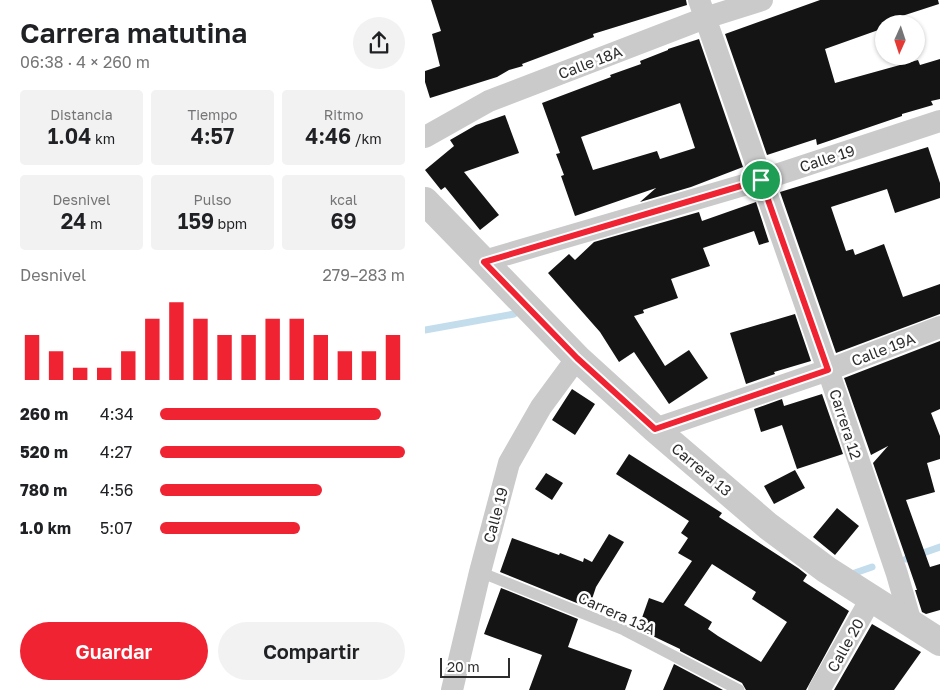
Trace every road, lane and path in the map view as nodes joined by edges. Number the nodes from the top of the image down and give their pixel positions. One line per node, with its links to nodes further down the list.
1 (762, 0): 2 (street, Calle 18A)
2 (702, 9): 4 (street, Calle 18A); 5 (street, Carrera 12)
3 (940, 121): 5 (street, Calle 19)
4 (425, 137)
5 (761, 180): 7 (street, Calle 19); 10 (street, Carrera 12)
6 (425, 201): 7 (street, Carrera 13)
7 (484, 262): 9 (street, Carrera 13)
8 (940, 327): 10 (street, Calle 19A)
9 (577, 358): 11 (street, Carrera 13); 12 (street, Calle 19)
10 (828, 370): 11 (street, Calle 19A); 14 (street, Carrera 12)
11 (655, 429): 13 (street, Carrera 13)
12 (479, 572): 16 (street, Calle 19); 17 (lane, Carrera 13A)
13 (871, 599): 14 (street, Carrera 13); 18 (street, Calle 20)
14 (911, 623): 15 (street, Carrera 13)
15 (940, 642)
16 (452, 690)
17 (739, 690)
18 (819, 690)

